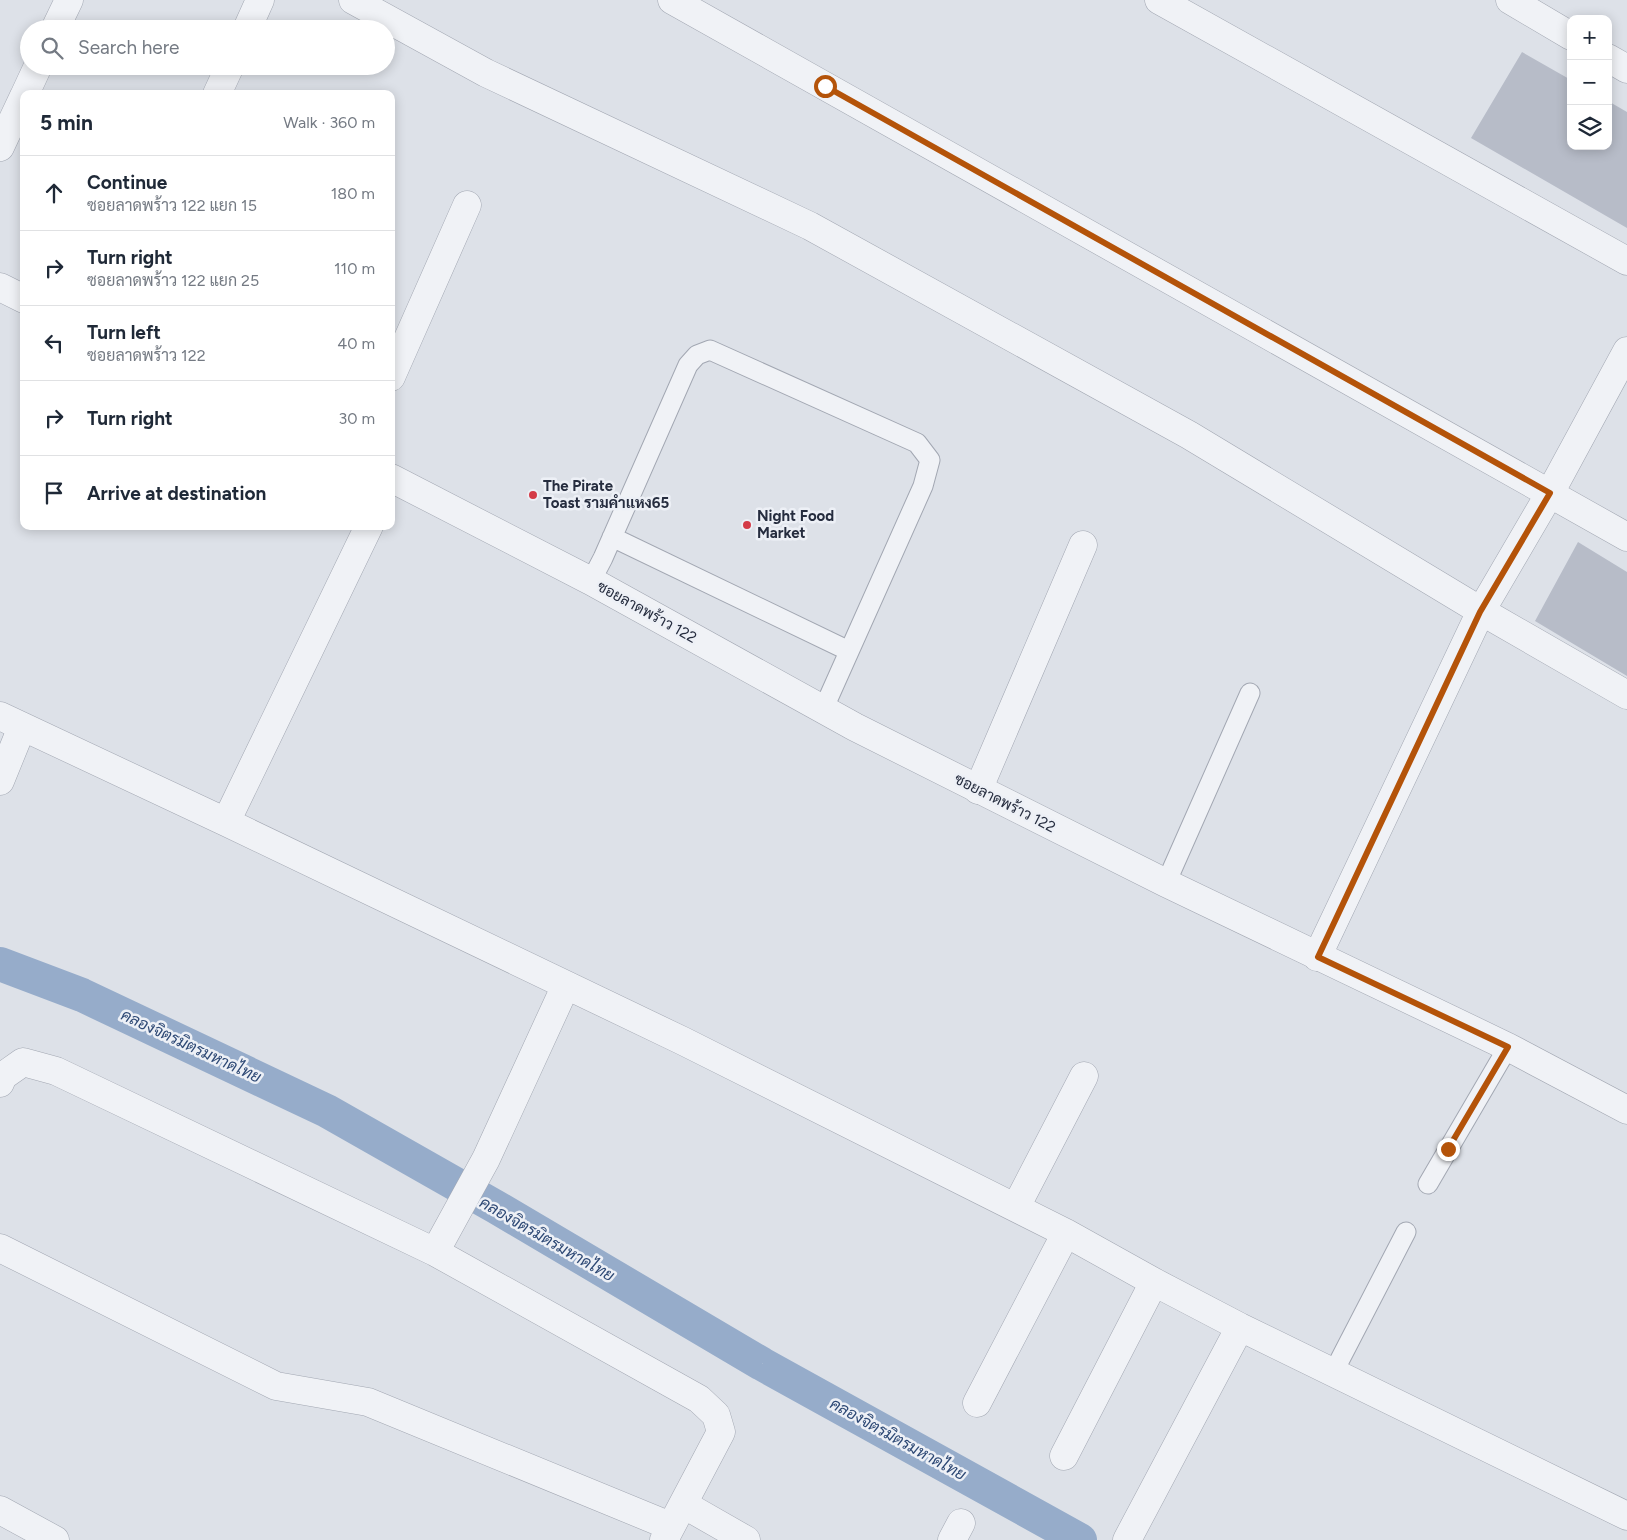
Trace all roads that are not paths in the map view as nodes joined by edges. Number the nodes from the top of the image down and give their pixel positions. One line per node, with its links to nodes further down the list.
1 (69, 0): 7 (street)
2 (260, 0): 8 (street)
3 (353, 0): 9 (street)
4 (672, 0): 27 (street)
5 (1158, 0): 21 (street)
6 (1510, 0): 11 (street)
7 (59, 20)
8 (251, 20)
9 (389, 20)
10 (395, 23): 33 (street)
11 (1567, 34)
12 (1611, 60): 13 (street)
13 (1627, 69)
14 (34, 75): 16 (street)
15 (226, 75): 17 (street)
16 (26, 90)
17 (219, 90)
18 (20, 104): 19 (street)
19 (0, 146)
20 (468, 205): 25 (street)
21 (1627, 261)
22 (0, 286): 23 (street)
23 (20, 296)
24 (1627, 351): 27 (street)
25 (395, 368)
26 (395, 481): 32 (street, ซอยลาดพร้าว 122)
27 (1550, 493): 30 (street); 33 (street)
28 (367, 530): 41 (street)
29 (612, 536): 32 (lane); 34 (lane); 34 (lane)
30 (1627, 537)
31 (1083, 545): 40 (street)
32 (591, 581): 37 (street, ซอยลาดพร้าว 122)
33 (1480, 612): 36 (street); 43 (street)
34 (849, 651): 37 (lane)
35 (1250, 693): 42 (lane)
36 (1627, 695)
37 (823, 710): 40 (street, ซอยลาดพร้าว 122)
38 (11, 721): 39 (street); 41 (street)
39 (0, 781)
40 (978, 790): 42 (street, ซอยลาดพร้าว 122)
41 (226, 822): 44 (street)
42 (1166, 883): 43 (street, ซอยลาดพร้าว 122)
43 (1318, 957): 45 (street, ซอยลาดพร้าว 122)
44 (566, 985): 50 (street); 54 (street)
45 (1508, 1047): 48 (street, ซอยลาดพร้าว 122); 49 (lane)
46 (1084, 1076): 50 (street)
47 (0, 1083): 54 (street)
48 (1627, 1110)
49 (1428, 1184)
50 (1016, 1207): 52 (street)
51 (1406, 1232): 57 (lane)
52 (1066, 1233): 55 (street); 58 (street)
53 (0, 1248): 62 (street)
54 (435, 1252): 62 (street)
55 (1154, 1282): 56 (street); 59 (street)
56 (1240, 1327): 57 (street); 63 (street)
57 (1334, 1373): 61 (street)
58 (977, 1403)
59 (1064, 1456)
60 (0, 1510): 64 (street)
61 (1627, 1516)
62 (672, 1524): 65 (street)
63 (1128, 1538)
64 (55, 1540)
65 (746, 1540)

